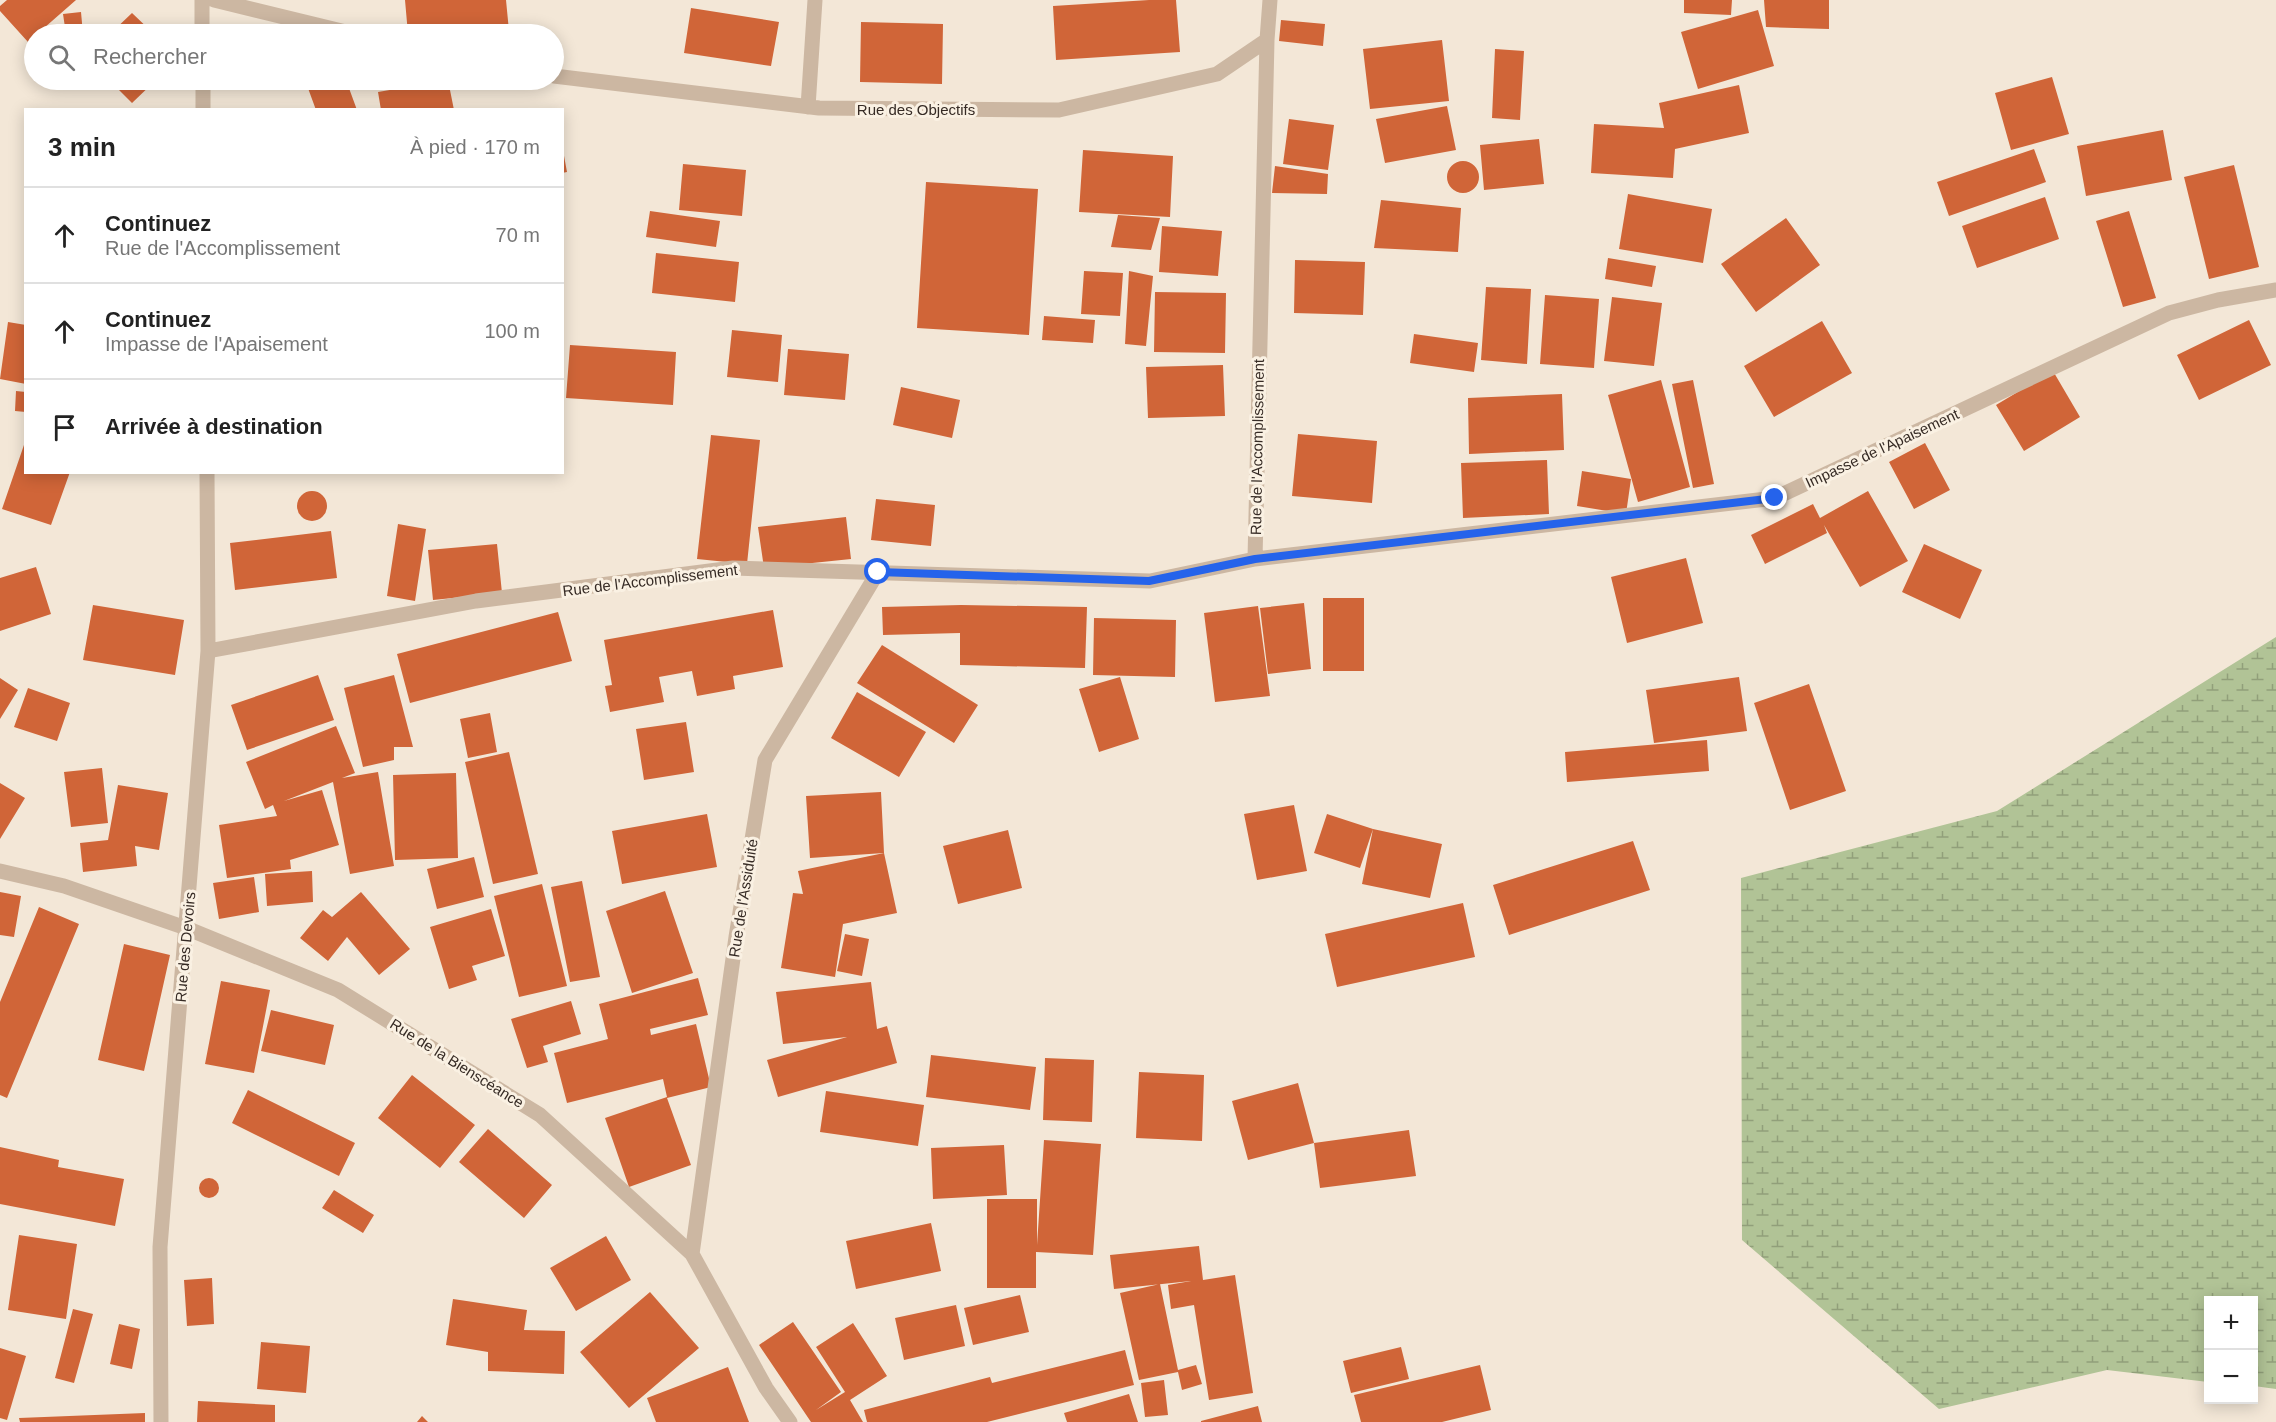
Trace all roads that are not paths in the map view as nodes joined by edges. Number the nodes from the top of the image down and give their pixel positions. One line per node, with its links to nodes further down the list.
1 (202, 0): 5 (street)
2 (213, 0): 6 (street)
3 (815, 0): 10 (street)
4 (1270, 0): 7 (street, Rue de l'Accomplissement)
5 (202, 24)
6 (313, 24)
7 (1267, 40): 10 (street, Rue des Objectifs); 14 (street, Rue de l'Accomplissement)
8 (564, 77): 10 (street, Rue des Objectifs)
9 (202, 90): 11 (street)
10 (808, 107)
11 (203, 108)
12 (2276, 291): 14 (street, Impasse de l'Apaisement)
13 (207, 474): 16 (street, Rue des Devoirs)
14 (1255, 559): 15 (street, Rue de l'Accomplissement)
15 (878, 572): 16 (street, Rue de l'Accomplissement); 19 (street, Rue de l'Assiduité)
16 (208, 651): 18 (street, Rue des Devoirs)
17 (0, 871): 18 (street, Rue de la Bienscéance)
18 (186, 928): 19 (street, Rue de la Bienscéance); 20 (street, Rue des Devoirs)
19 (693, 1254): 21 (street, Rue de la Bienscéance)
20 (161, 1422)
21 (790, 1422)

